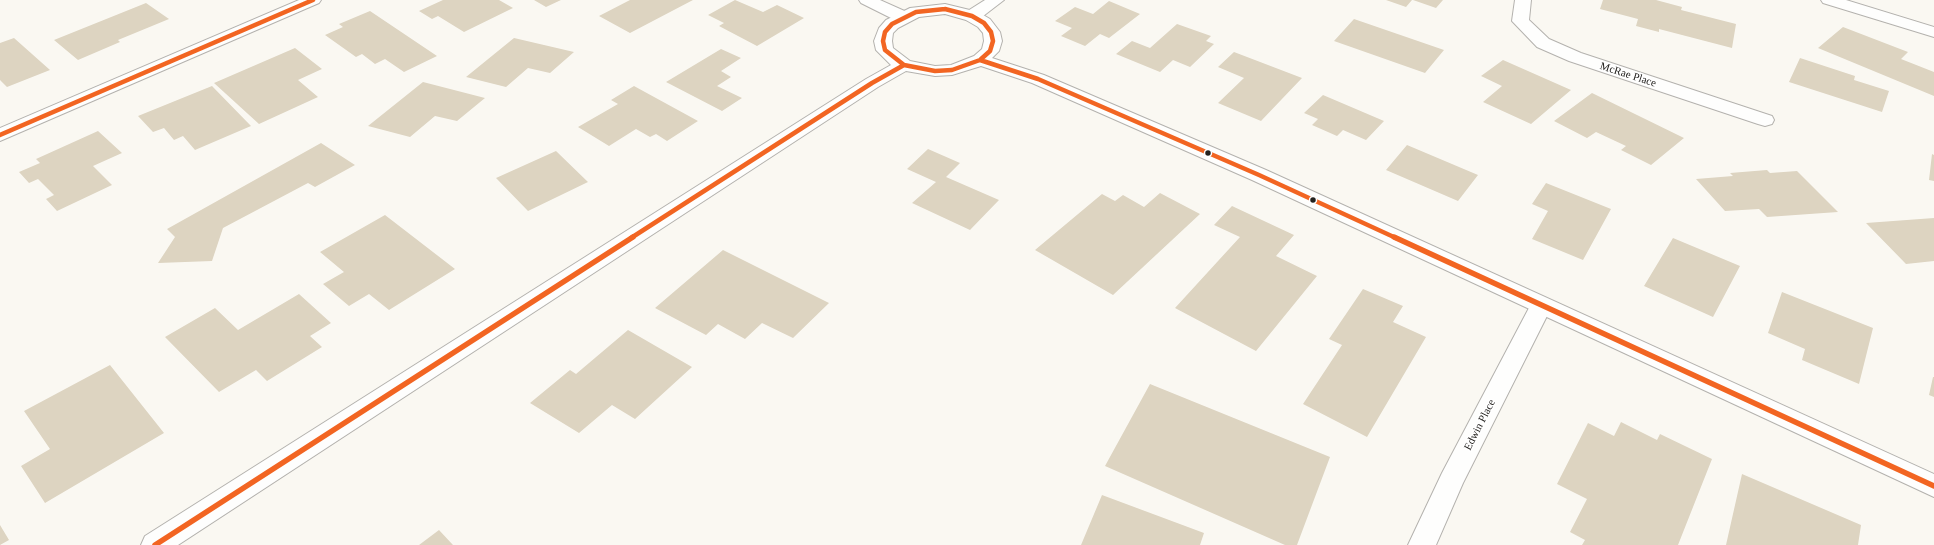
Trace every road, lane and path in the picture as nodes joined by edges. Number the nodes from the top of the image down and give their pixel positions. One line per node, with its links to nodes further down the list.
1 (313, 0): 12 (street)
2 (867, 0): 7 (street)
3 (996, 0): 6 (street)
4 (1524, 0): 11 (street, McRae Place)
5 (1829, 0): 8 (street)
6 (972, 16): 7 (street); 9 (street)
7 (903, 17): 10 (street)
8 (1934, 32)
9 (980, 60): 10 (street); 13 (street)
10 (904, 65): 15 (street)
11 (1765, 120)
12 (0, 134)
13 (1541, 306): 14 (street); 16 (street, Edwin Place)
14 (1934, 486)
15 (155, 545)
16 (1422, 545)

